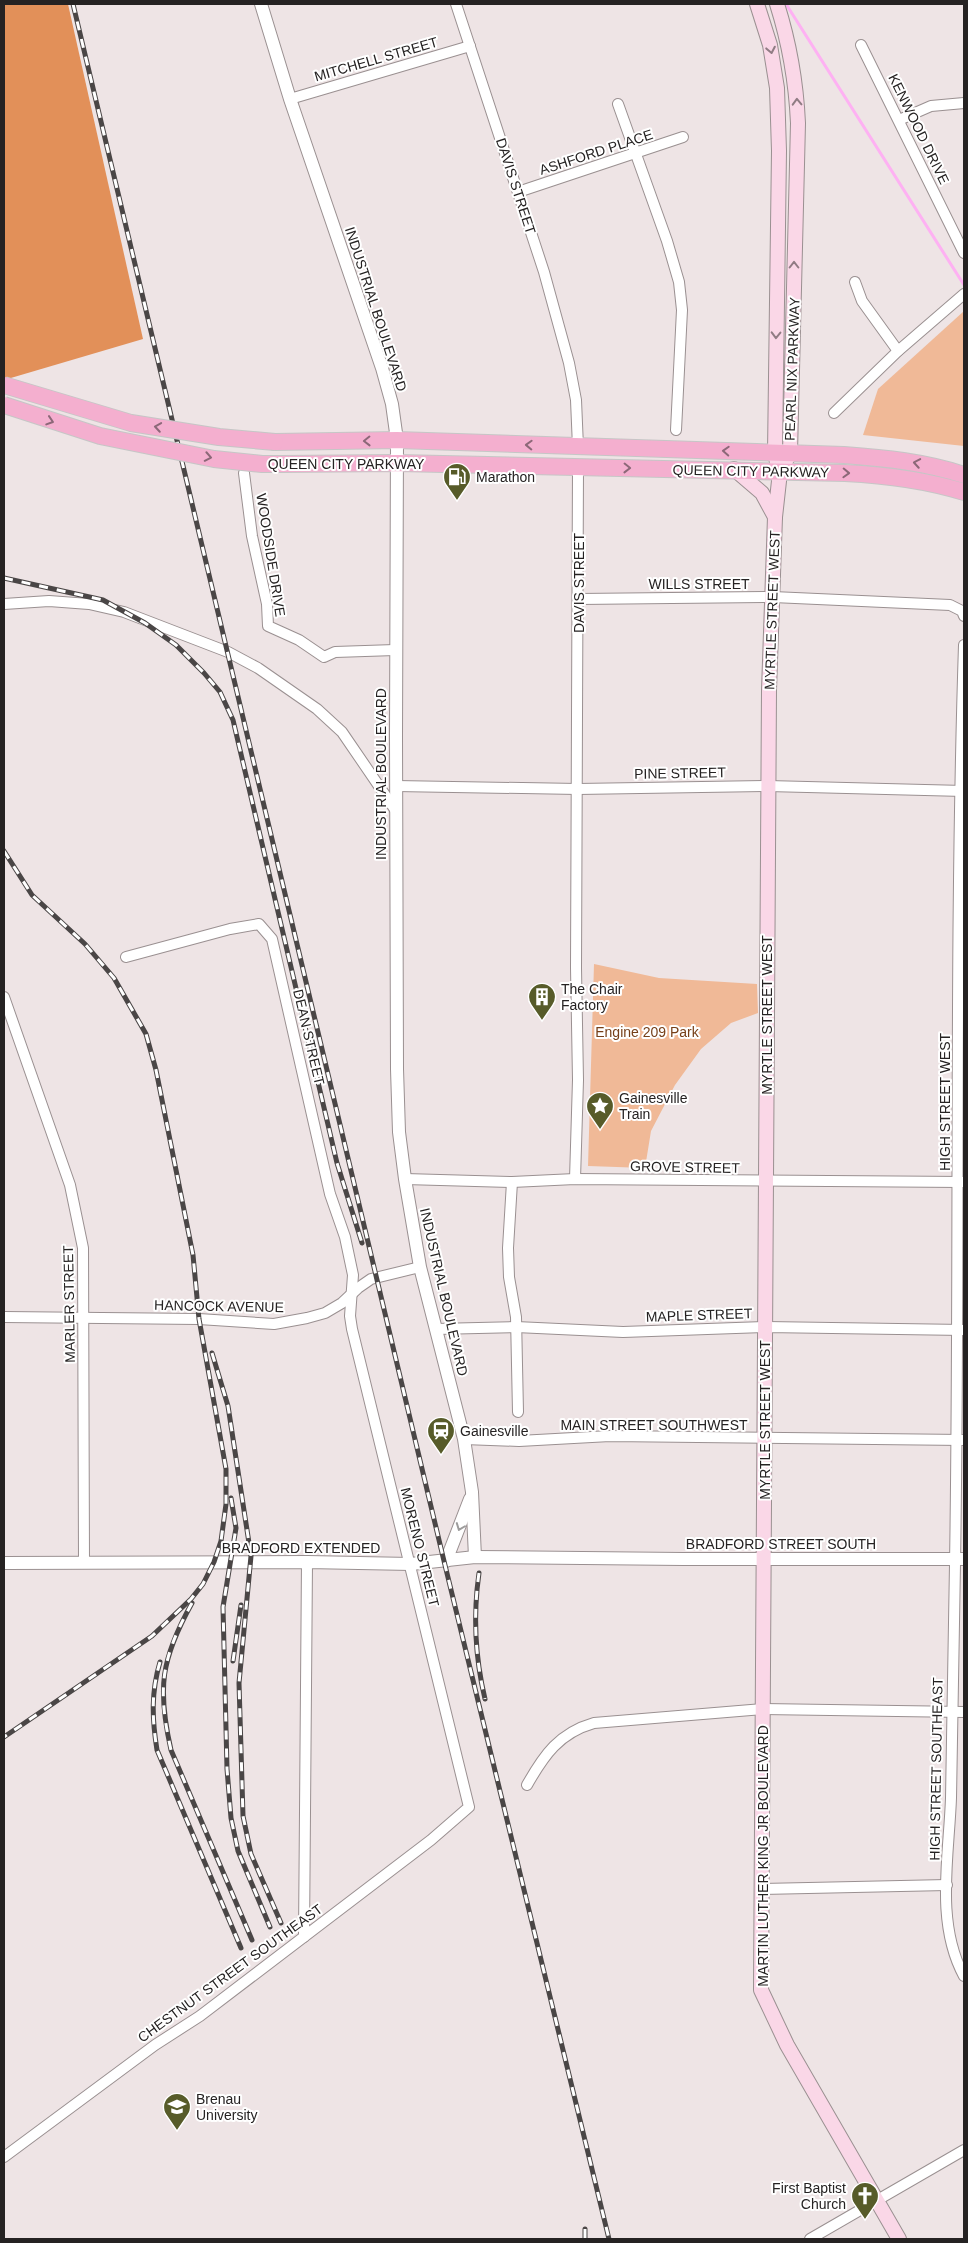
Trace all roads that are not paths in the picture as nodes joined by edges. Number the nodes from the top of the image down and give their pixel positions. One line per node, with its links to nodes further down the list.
1 (261, 4): 7 (street, INDUSTRIAL BOULEVARD)
2 (456, 4): 6 (street, DAVIS STREET)
3 (757, 4): 24 (main road, PEARL NIX PARKWAY, one-way to 24)
4 (777, 4): 24 (main road, PEARL NIX PARKWAY, one-way to 4)
5 (861, 44): 10 (street, KENWOOD DRIVE)
6 (470, 46): 7 (street, MITCHELL STREET); 13 (street, DAVIS STREET)
7 (290, 99): 22 (street, INDUSTRIAL BOULEVARD)
8 (964, 103): 10 (street)
9 (618, 104): 12 (street)
10 (899, 120): 14 (street, KENWOOD DRIVE)
11 (683, 137): 12 (street, ASHFORD PLACE)
12 (636, 154): 13 (street, ASHFORD PLACE); 21 (street)
13 (518, 192): 23 (street, DAVIS STREET)
14 (964, 253)
15 (855, 282): 17 (street)
16 (964, 294): 17 (street)
17 (898, 352): 20 (street)
18 (4, 384): 22 (main road, QUEEN CITY PARKWAY, one-way to 18, bridge)
19 (4, 404): 25 (main road, QUEEN CITY PARKWAY, one-way to 25, bridge)
20 (834, 413)
21 (676, 430)
22 (397, 440): 23 (main road, QUEEN CITY PARKWAY, one-way to 22); 25 (street, INDUSTRIAL BOULEVARD)
23 (578, 447): 24 (main road, QUEEN CITY PARKWAY, one-way to 23); 26 (main road, DAVIS STREET)
24 (782, 453): 28 (main road, PEARL NIX PARKWAY); 30 (main road, QUEEN CITY PARKWAY, one-way to 24)
25 (398, 463): 26 (main road, QUEEN CITY PARKWAY); 38 (street, INDUSTRIAL BOULEVARD)
26 (578, 467): 27 (main road, QUEEN CITY PARKWAY, one-way to 27); 34 (street, DAVIS STREET)
27 (734, 469): 28 (main road, QUEEN CITY PARKWAY); 32 (main road)
28 (780, 472): 31 (main road, QUEEN CITY PARKWAY, one-way to 31); 32 (main road, MYRTLE STREET WEST)
29 (244, 473): 38 (street, WOODSIDE DRIVE)
30 (964, 475)
31 (964, 492)
32 (775, 517): 33 (main road, MYRTLE STREET WEST)
33 (773, 597): 34 (street, WILLS STREET); 36 (street, WILLS STREET); 40 (main road, MYRTLE STREET WEST)
34 (578, 598): 41 (street, DAVIS STREET)
35 (4, 604): 43 (street)
36 (964, 616)
37 (964, 645): 42 (street, HIGH STREET WEST)
38 (395, 650): 39 (street, INDUSTRIAL BOULEVARD)
39 (396, 786): 41 (street, PINE STREET); 43 (street, INDUSTRIAL BOULEVARD)
40 (768, 786): 41 (street, PINE STREET); 42 (street, PINE STREET); 48 (main road, MYRTLE STREET WEST)
41 (578, 789): 47 (street, DAVIS STREET)
42 (962, 791): 50 (street, HIGH STREET WEST)
43 (396, 811): 46 (street, INDUSTRIAL BOULEVARD)
44 (126, 957): 52 (street, DEAN STREET)
45 (4, 997): 54 (street, MARLER STREET)
46 (405, 1179): 49 (street, GROVE STREET); 51 (street, INDUSTRIAL BOULEVARD)
47 (575, 1179): 48 (street, GROVE STREET); 49 (street, GROVE STREET)
48 (765, 1181): 50 (street, GROVE STREET); 56 (main road, MYRTLE STREET WEST)
49 (512, 1182): 55 (street)
50 (961, 1182): 58 (street, HIGH STREET WEST)
51 (420, 1268): 52 (street, HANCOCK AVENUE); 57 (street, INDUSTRIAL BOULEVARD)
52 (352, 1293): 54 (street, HANCOCK AVENUE); 72 (street, MORENO STREET)
53 (4, 1317): 54 (street, HANCOCK AVENUE)
54 (84, 1318): 71 (street, MARLER STREET)
55 (516, 1326): 56 (street, MAPLE STREET); 57 (street, MAPLE STREET); 59 (street)
56 (766, 1327): 58 (street, MAPLE STREET); 60 (main road, MYRTLE STREET WEST)
57 (436, 1329): 61 (street, INDUSTRIAL BOULEVARD)
58 (960, 1330): 62 (street, HIGH STREET WEST)
59 (518, 1412)
60 (765, 1438): 61 (street, MAIN STREET SOUTHWEST); 62 (street, MAIN STREET SOUTHWEST); 66 (main road, MYRTLE STREET WEST)
61 (464, 1439): 63 (street, INDUSTRIAL BOULEVARD)
62 (960, 1440): 68 (street, HIGH STREET WEST)
63 (472, 1492): 64 (street, INDUSTRIAL BOULEVARD); 67 (street, one-way to 67)
64 (475, 1557): 65 (street, BRADFORD EXTENDED); 67 (street, BRADFORD EXTENDED)
65 (598, 1558): 66 (street, BRADFORD STREET SOUTH)
66 (764, 1558): 68 (street, BRADFORD STREET SOUTH); 73 (main road, MARTIN LUTHER KING JR BOULEVARD)
67 (446, 1560): 72 (street, BRADFORD EXTENDED)
68 (959, 1560): 74 (street, HIGH STREET SOUTHEAST)
69 (307, 1562): 71 (street, BRADFORD EXTENDED); 72 (street, BRADFORD EXTENDED); 80 (street)
70 (4, 1563): 71 (street, BRADFORD EXTENDED)
71 (84, 1563)
72 (411, 1564): 77 (street, MORENO STREET)
73 (763, 1709): 74 (street); 76 (street); 79 (main road, MARTIN LUTHER KING JR BOULEVARD)
74 (952, 1712): 75 (street); 78 (street, HIGH STREET SOUTHEAST)
75 (964, 1712)
76 (527, 1785)
77 (469, 1807): 80 (street, CHESTNUT STREET SOUTHEAST)
78 (947, 1885): 79 (street); 81 (street, HIGH STREET SOUTHEAST)
79 (762, 1889): 84 (main road, MARTIN LUTHER KING JR BOULEVARD)
80 (304, 1937): 83 (street, CHESTNUT STREET SOUTHEAST)
81 (964, 1976)
82 (964, 2150): 84 (street)
83 (4, 2157)
84 (876, 2200): 85 (street); 86 (main road, MARTIN LUTHER KING JR BOULEVARD)
85 (810, 2239)
86 (899, 2239)

